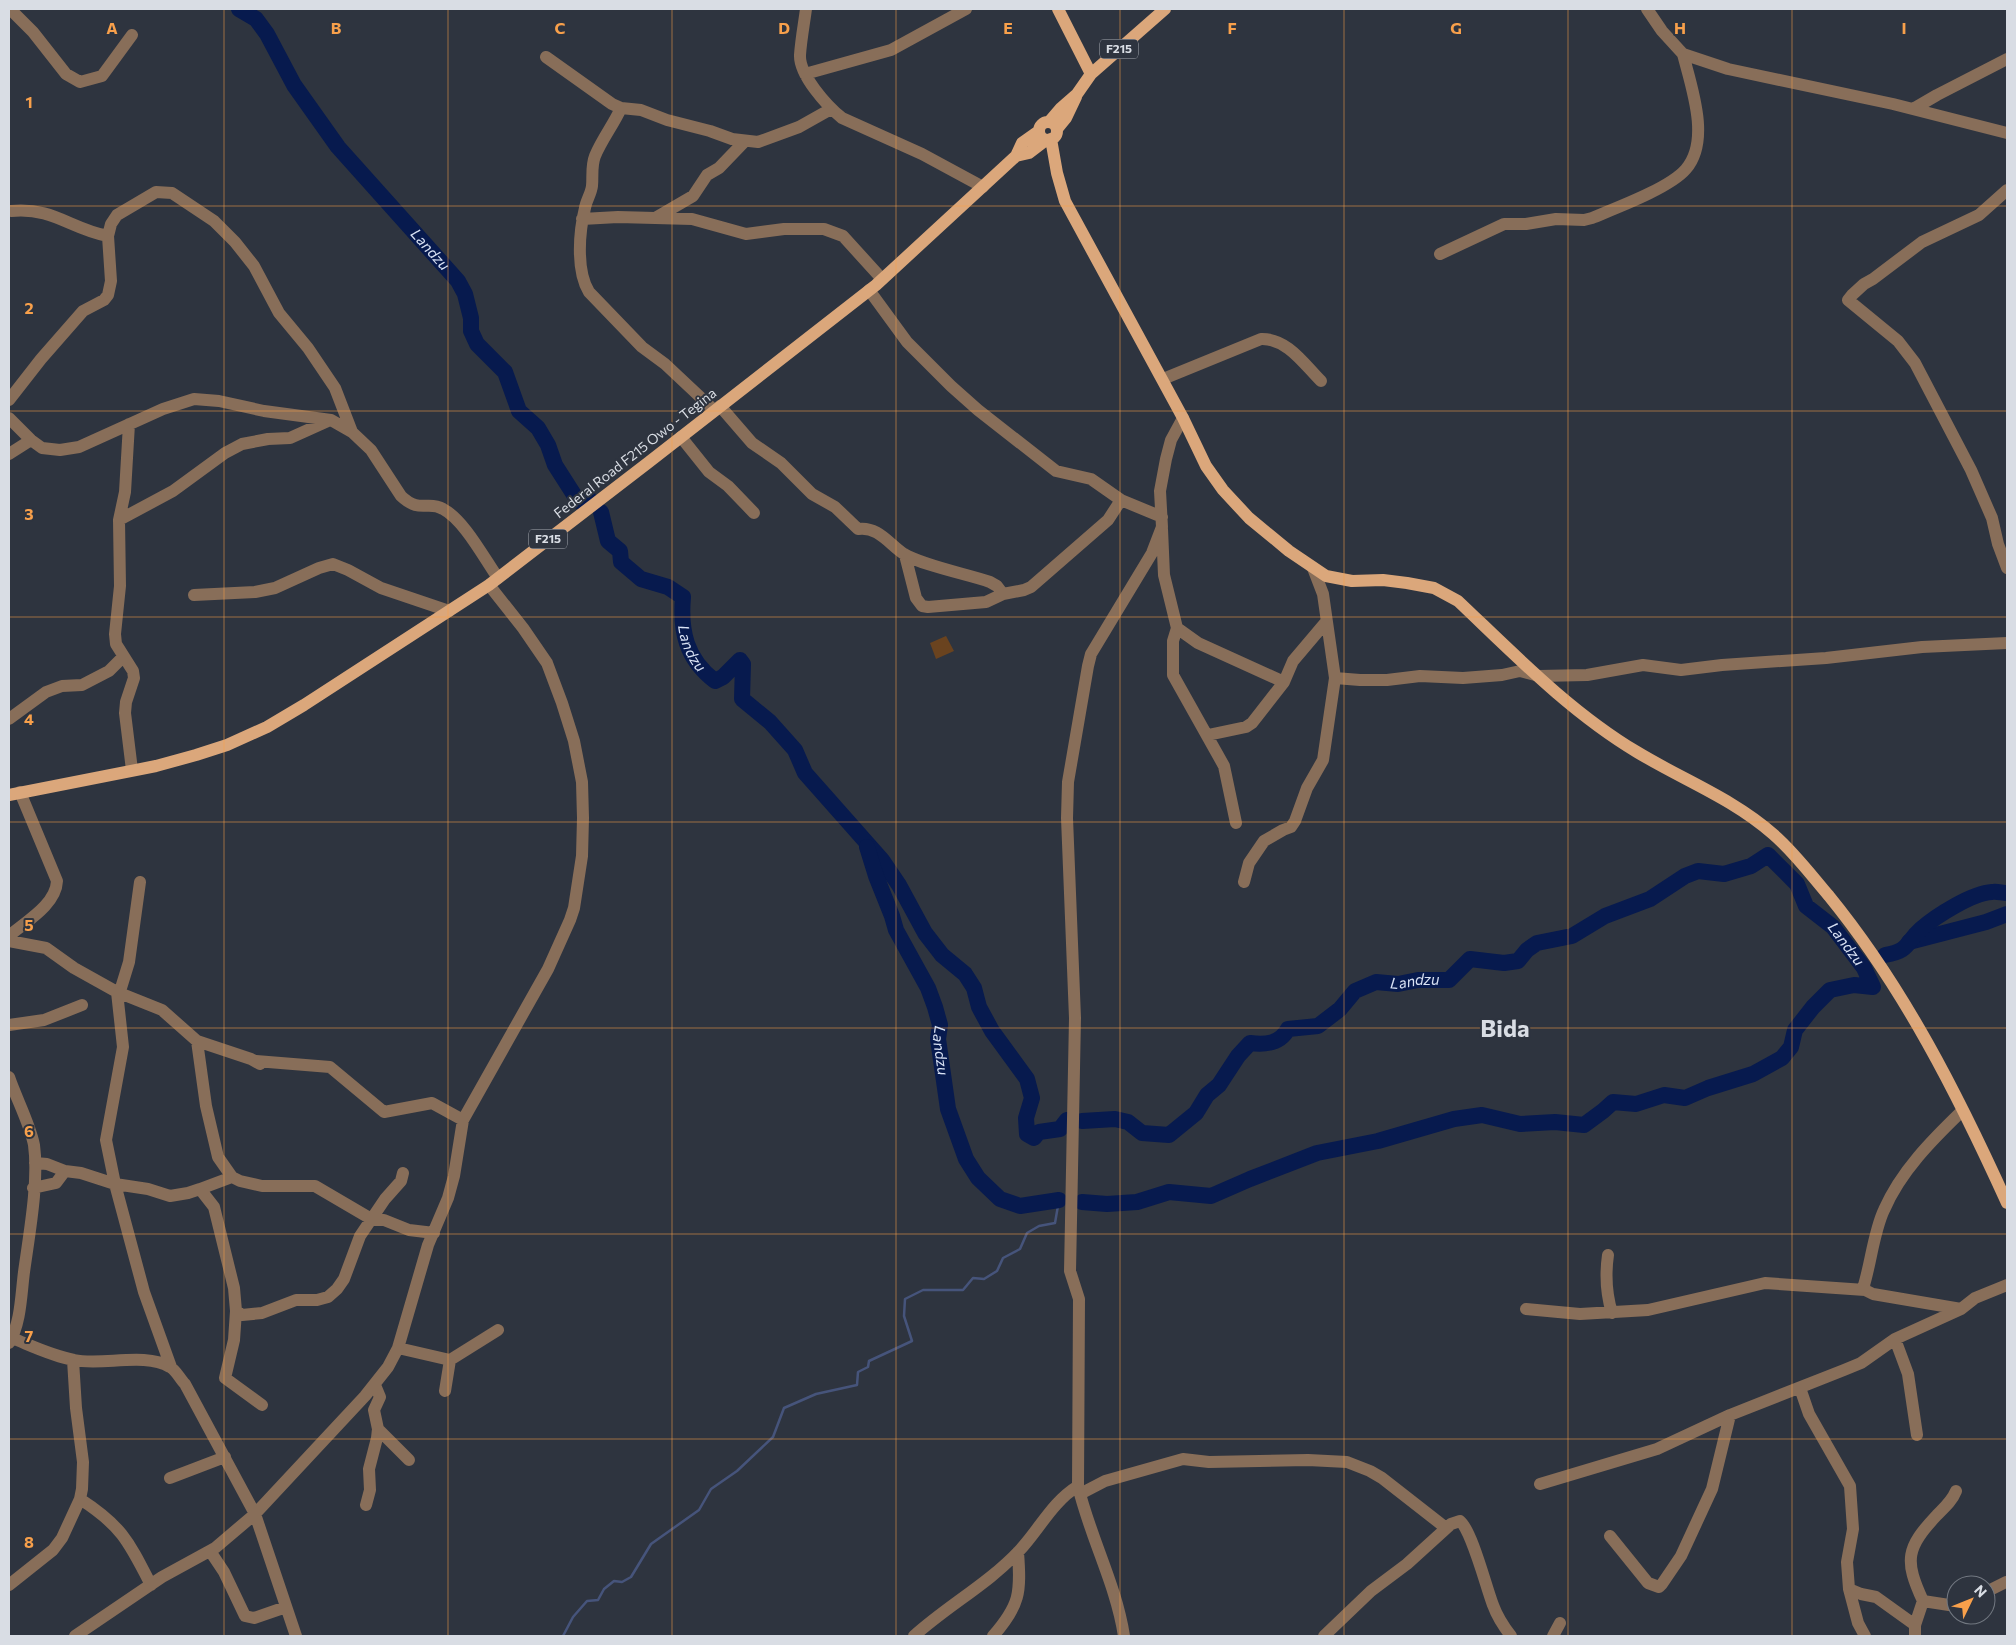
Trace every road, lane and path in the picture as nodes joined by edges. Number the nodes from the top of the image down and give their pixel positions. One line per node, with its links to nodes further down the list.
1 (10, 9): 7 (street)
2 (806, 9): 11 (street)
3 (966, 9): 11 (street)
4 (1058, 9): 12 (main road)
5 (1165, 9): 12 (main road, F215)
6 (1647, 9): 8 (street)
7 (132, 35)
8 (1683, 54): 14 (street); 25 (street)
9 (546, 57): 13 (street)
10 (2007, 58): 14 (street)
11 (805, 74): 15 (street)
12 (1091, 74): 16 (main road, F215)
13 (621, 108): 18 (street); 23 (street)
14 (1913, 109): 17 (street)
15 (831, 110): 18 (street); 19 (street)
16 (1049, 132): 19 (main road, Federal Road F215 Owo - Tegina / F215); 28 (main road)
17 (2007, 133)
18 (744, 142): 22 (street)
19 (984, 187): 26 (main road, Federal Road F215 Owo - Tegina / F215)
20 (2007, 190): 46 (street)
21 (11, 211): 24 (street)
22 (656, 217): 23 (street); 26 (street)
23 (582, 219): 31 (street)
24 (108, 236): 30 (street); 36 (street)
25 (1440, 254)
26 (882, 279): 27 (main road, Federal Road F215 Owo - Tegina / F215)
27 (869, 290): 31 (main road, Federal Road F215 Owo - Tegina / F215); 40 (street)
28 (1163, 379): 29 (street); 33 (main road)
29 (1321, 381)
30 (9, 400)
31 (717, 408): 37 (main road, Federal Road F215 Owo - Tegina / F215); 44 (street)
32 (9, 418): 38 (street)
33 (1183, 418): 43 (street); 45 (main road)
34 (330, 420): 35 (street); 36 (street); 42 (street)
35 (129, 424): 38 (street); 42 (street)
36 (352, 432): 47 (street)
37 (681, 437): 41 (street); 47 (main road, Federal Road F215 Owo - Tegina / F215)
38 (31, 440): 39 (street)
39 (9, 454)
40 (1121, 500): 43 (street); 48 (street)
41 (754, 513)
42 (119, 520): 54 (street)
43 (1162, 522): 52 (street); 109 (street)
44 (905, 554): 48 (street); 48 (street)
45 (1313, 568): 51 (street); 55 (main road)
46 (2007, 568)
47 (493, 581): 50 (main road, Federal Road F215 Owo - Tegina / F215); 73 (street)
48 (1003, 594)
49 (194, 595): 50 (street)
50 (449, 611): 60 (main road, Federal Road F215 Owo - Tegina / F215)
51 (1326, 622): 56 (street); 57 (street)
52 (1176, 628): 57 (street); 59 (street)
53 (2007, 644): 55 (street)
54 (123, 657): 58 (street); 60 (street)
55 (1539, 676): 56 (street); 72 (main road)
56 (1335, 678): 64 (street)
57 (1284, 682): 59 (street)
58 (9, 719)
59 (1208, 735): 62 (street)
60 (132, 770): 61 (main road, Federal Road F215 Owo - Tegina / F215)
61 (15, 793): 65 (street)
62 (1236, 823)
63 (140, 882): 67 (street)
64 (1244, 882)
65 (9, 936)
66 (9, 941): 67 (street)
67 (118, 992): 70 (street); 78 (street)
68 (82, 1005): 69 (street)
69 (9, 1025)
70 (197, 1041): 73 (street); 77 (street)
71 (9, 1076): 74 (street)
72 (1962, 1111): 81 (main road); 86 (street)
73 (463, 1120): 83 (street)
74 (35, 1163): 75 (street); 79 (street)
75 (65, 1172): 78 (street); 79 (street)
76 (403, 1173): 82 (street)
77 (232, 1177): 80 (street); 82 (street)
78 (115, 1184): 80 (street); 97 (street)
79 (33, 1188): 93 (street)
80 (200, 1188): 89 (street)
81 (2007, 1203)
82 (373, 1220): 83 (street); 89 (street)
83 (434, 1232): 94 (street)
84 (1608, 1255): 90 (street)
85 (2007, 1285): 88 (street)
86 (1865, 1290): 88 (street); 90 (street)
87 (1526, 1309): 90 (street)
88 (1961, 1309): 92 (street)
89 (236, 1311): 101 (street)
90 (1612, 1313)
91 (498, 1330): 96 (street)
92 (1895, 1339): 99 (street); 104 (street)
93 (10, 1341): 95 (street)
94 (398, 1348): 96 (street); 98 (street)
95 (73, 1360): 97 (street); 111 (street)
96 (450, 1360): 100 (street)
97 (172, 1367): 105 (street)
98 (375, 1385): 103 (street); 113 (street)
99 (1800, 1388): 102 (street); 120 (street)
100 (445, 1391)
101 (262, 1405)
102 (1730, 1415): 108 (street); 115 (street)
103 (378, 1429): 106 (street); 112 (street)
104 (1917, 1435)
105 (225, 1457): 107 (street); 113 (street)
106 (409, 1460)
107 (170, 1478)
108 (1540, 1484)
109 (1079, 1490): 114 (street); 117 (street); 130 (street)
110 (1956, 1491): 121 (street)
111 (80, 1499): 118 (street); 119 (street)
112 (366, 1505)
113 (255, 1514): 116 (street); 123 (street)
114 (1446, 1528): 131 (street); 132 (street)
115 (1610, 1536)
116 (210, 1551): 118 (street); 123 (street)
117 (1018, 1552): 128 (street); 129 (street)
118 (150, 1584): 126 (street)
119 (9, 1585)
120 (1849, 1589): 125 (street); 134 (street)
121 (1923, 1601): 122 (street); 125 (street)
122 (1946, 1605)
123 (286, 1608): 127 (street)
124 (1560, 1623): 133 (street)
125 (1915, 1630)
126 (75, 1636)
127 (296, 1636)
128 (914, 1636)
129 (993, 1636)
130 (1124, 1636)
131 (1324, 1636)
132 (1511, 1636)
133 (1553, 1636)
134 (1865, 1636)

